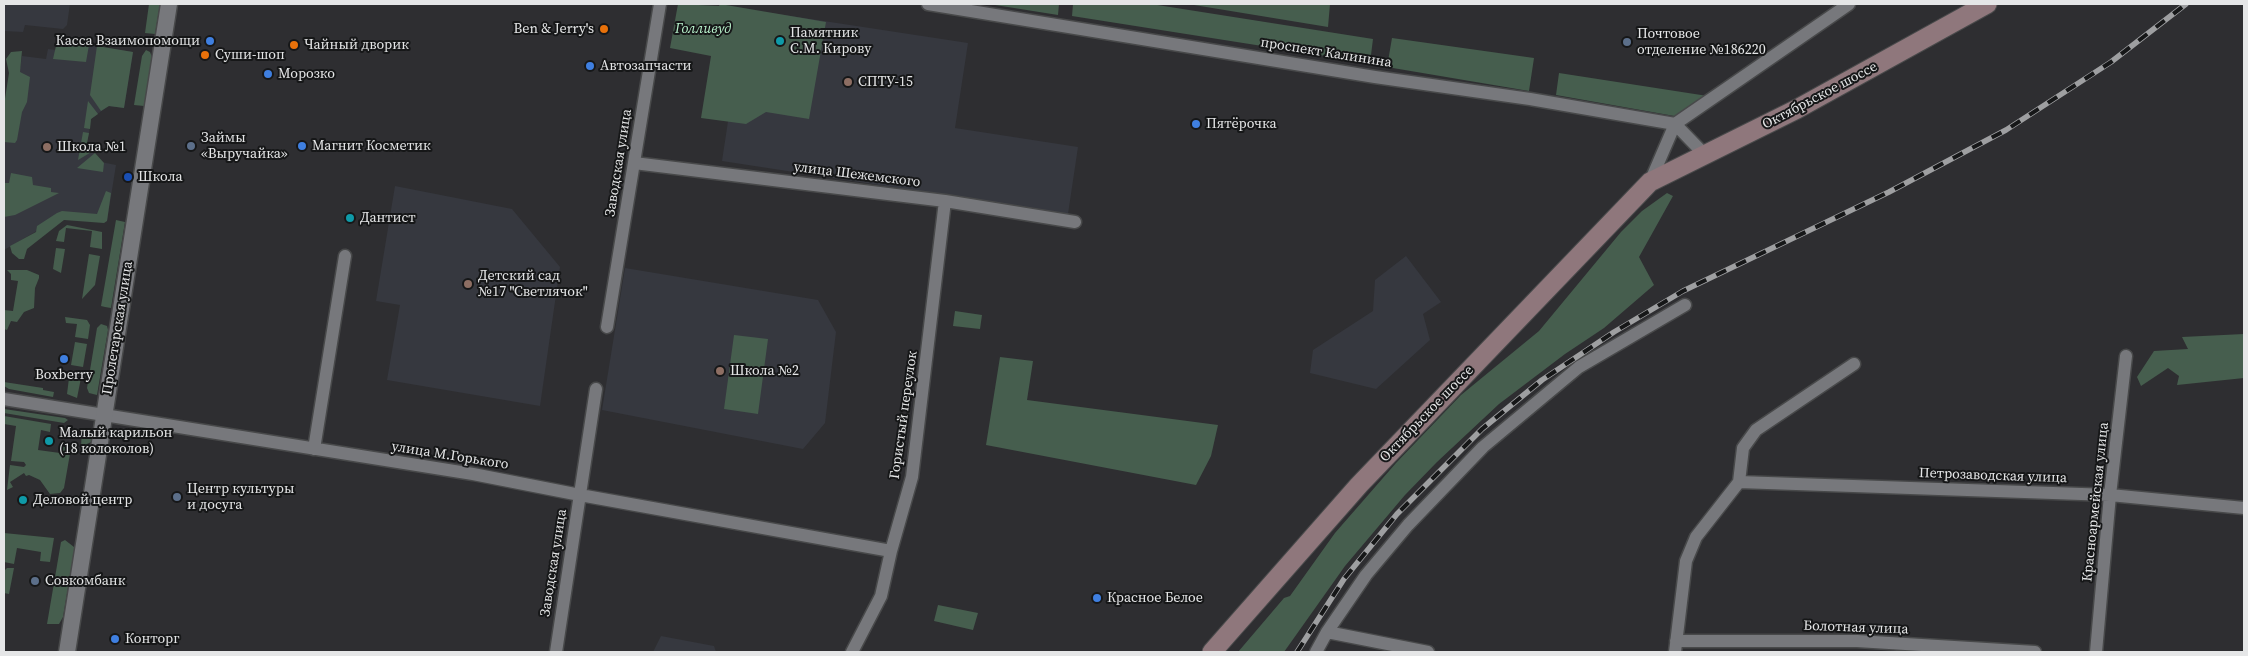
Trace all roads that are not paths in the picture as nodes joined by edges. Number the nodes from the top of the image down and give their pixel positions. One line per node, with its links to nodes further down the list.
1 (169, 4): 19 (street, Пролетарская улица)
2 (660, 4): 8 (street, Заводская улица)
3 (928, 4): 6 (street, проспект Калинина)
4 (1849, 4): 6 (street)
5 (1987, 4): 7 (main road, Октябрьское шоссе)
6 (1675, 124): 7 (street); 9 (street, Октябрьское шоссе)
7 (1706, 156): 9 (main road, Октябрьское шоссе)
8 (634, 163): 10 (street, улица Шежемского); 14 (street, Заводская улица)
9 (1650, 182): 32 (main road, Октябрьское шоссе)
10 (945, 201): 11 (street, улица Шежемского); 25 (street, Гористый переулок)
11 (1075, 222)
12 (345, 256): 20 (street)
13 (1686, 305): 26 (street)
14 (607, 327)
15 (2126, 356): 23 (street, Красноармейская улица)
16 (1854, 364): 21 (street)
17 (596, 389): 22 (street, Заводская улица)
18 (4, 399): 19 (street, улица М.Горького)
19 (104, 415): 20 (street, улица М.Горького); 29 (street, Пролетарская улица)
20 (314, 449): 22 (street, улица М.Горького)
21 (1739, 482): 23 (street, Петрозаводская улица); 27 (street)
22 (580, 495): 25 (street, улица М.Горького); 30 (street, Заводская улица)
23 (2110, 495): 24 (street, Петрозаводская улица); 36 (street, Красноармейская улица)
24 (2244, 508)
25 (891, 552): 31 (street, Гористый переулок)
26 (1327, 632): 33 (street); 34 (street)
27 (1676, 647): 28 (street, Болотная улица)
28 (1901, 649): 35 (street, Болотная улица)
29 (67, 652)
30 (556, 652)
31 (852, 652)
32 (1212, 652)
33 (1316, 652)
34 (1428, 652)
35 (2035, 652)
36 (2096, 652)

